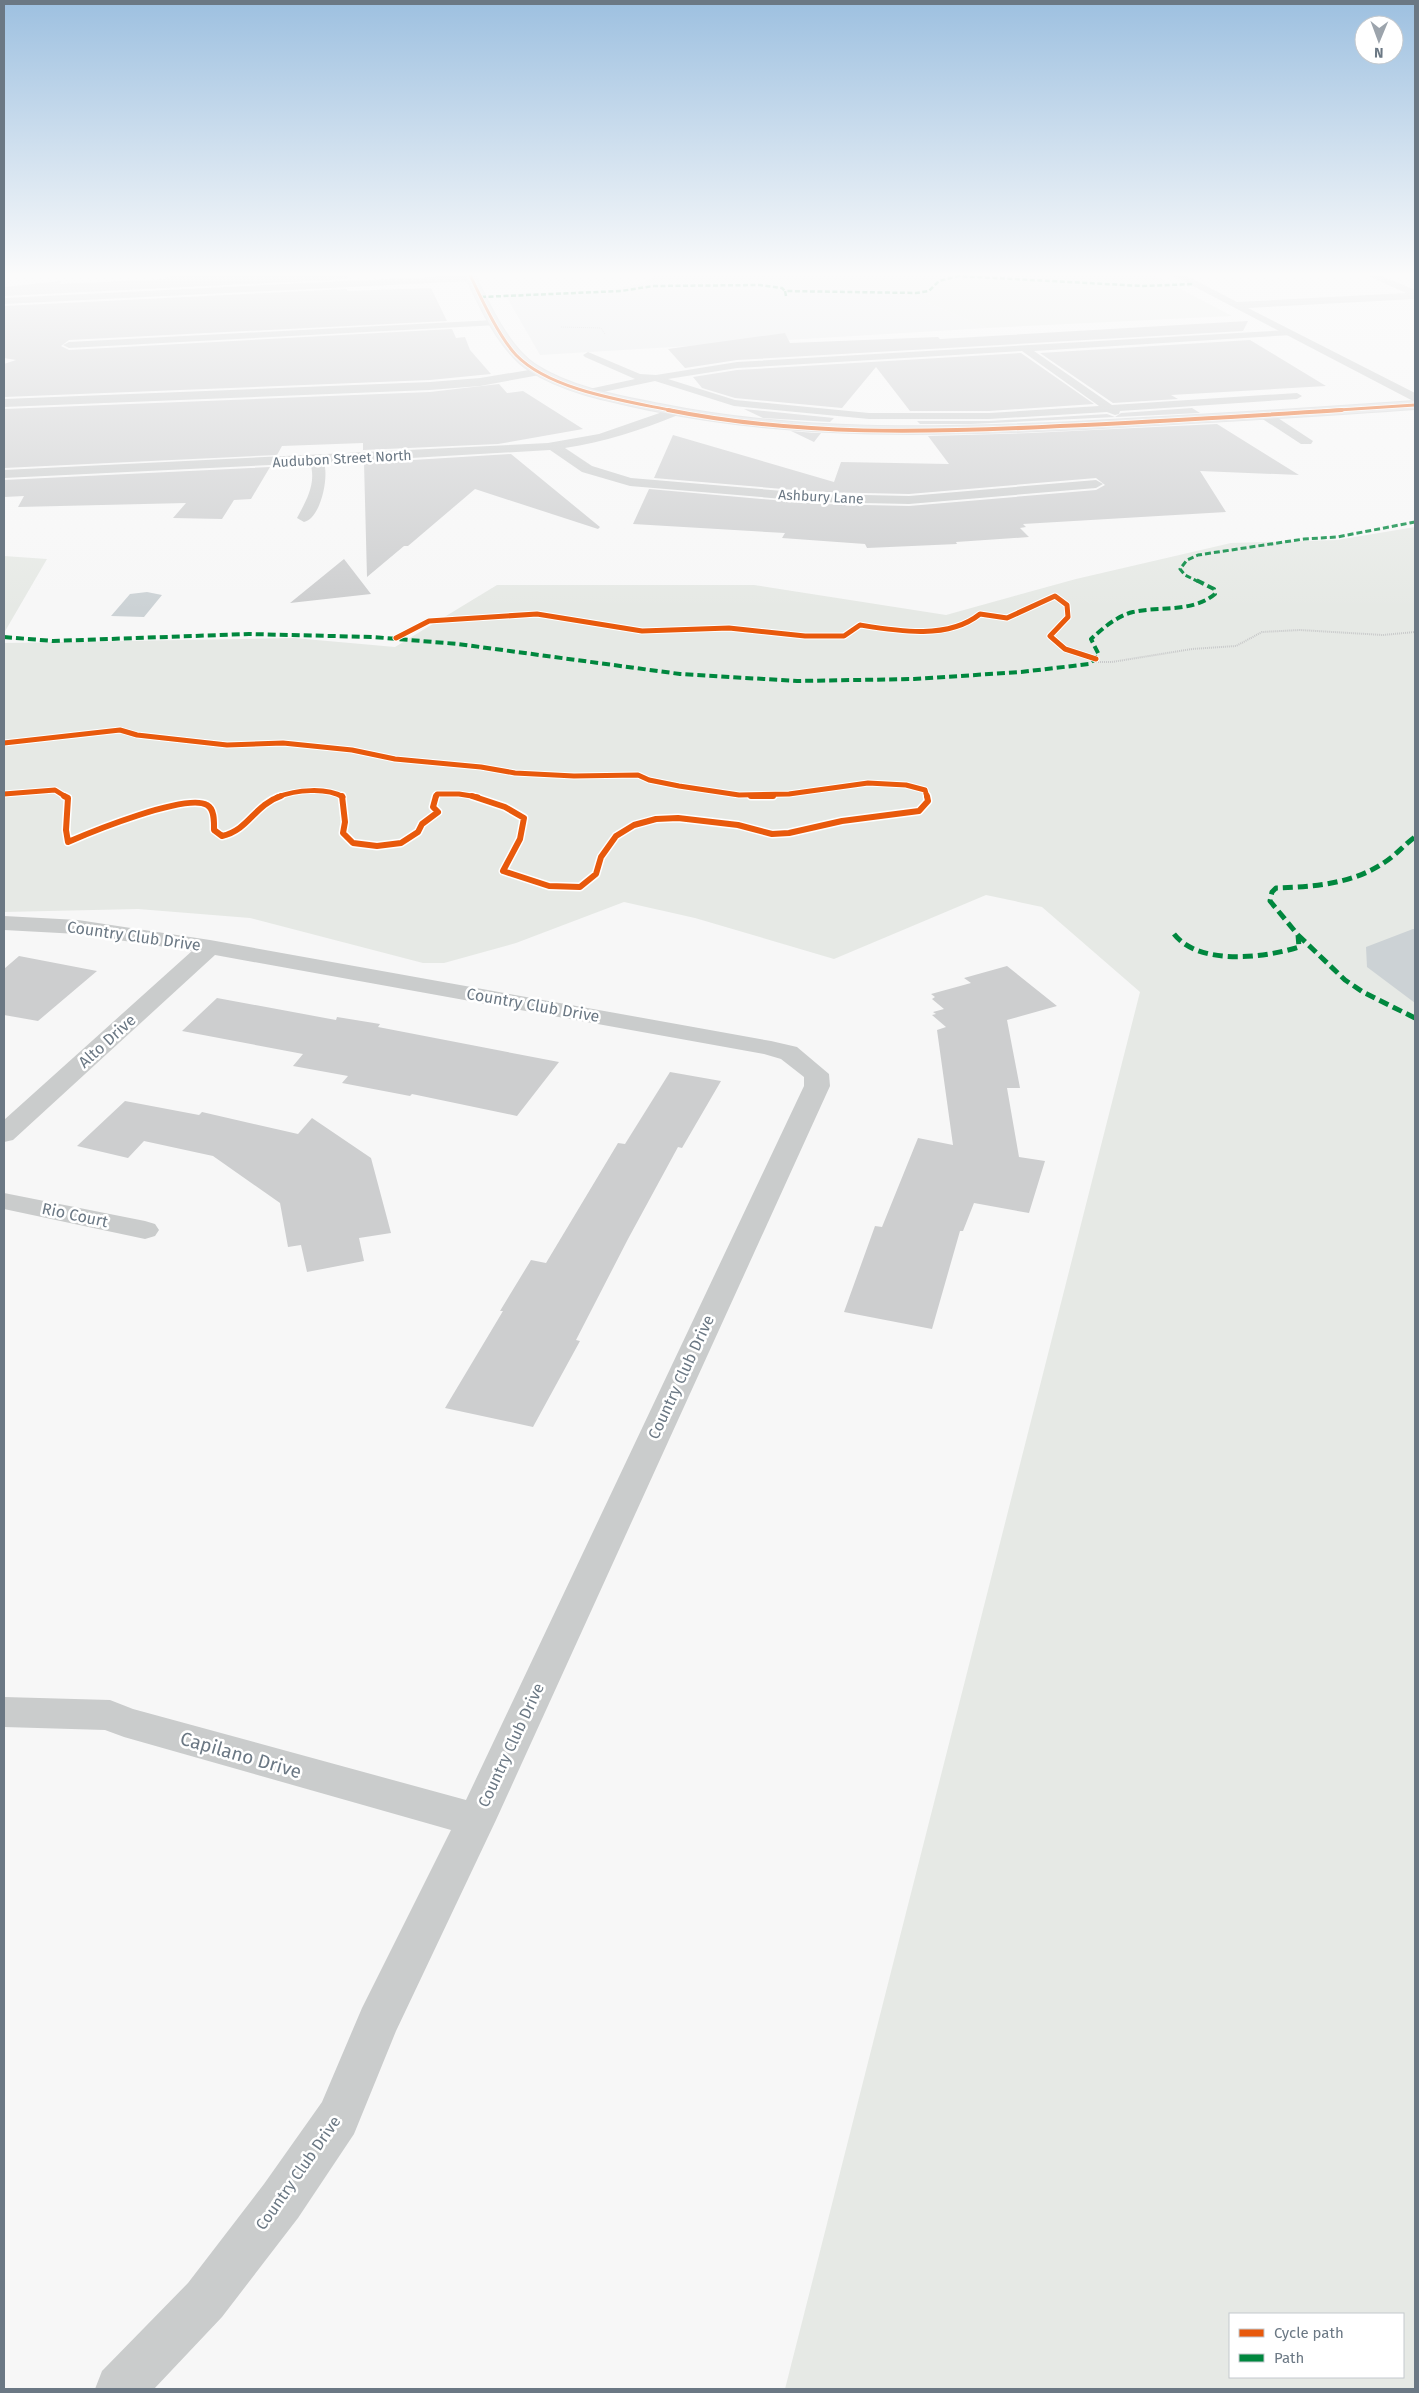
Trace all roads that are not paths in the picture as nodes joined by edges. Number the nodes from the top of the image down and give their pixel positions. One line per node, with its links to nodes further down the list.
1 (407, 387): 10 (street)
2 (576, 387): 7 (street)
3 (614, 387): 7 (lane)
4 (680, 387): 12 (lane)
5 (1079, 387): 12 (lane)
6 (1393, 387): 9 (street)
7 (589, 392): 13 (street)
8 (1298, 396): 12 (lane)
9 (1415, 398)
10 (4, 403)
11 (1415, 405): 14 (street)
12 (1110, 408): 15 (lane)
13 (674, 412): 15 (street); 17 (street, Audubon Street North)
14 (1265, 415): 15 (street); 16 (street)
15 (1129, 423)
16 (1306, 441)
17 (554, 447): 18 (street, Audubon Street North); 20 (street, Ashbury Lane)
18 (316, 460): 19 (street, Audubon Street North); 21 (street)
19 (4, 474)
20 (1096, 484)
21 (304, 518)
22 (4, 924): 23 (street, Country Club Drive)
23 (210, 947): 24 (street, Alto Drive); 28 (street, Country Club Drive)
24 (4, 1134)
25 (4, 1200): 26 (street, Rio Court)
26 (145, 1230)
27 (4, 1712): 28 (street, Capilano Drive)
28 (476, 1820): 29 (street, Country Club Drive)
29 (120, 2389)

